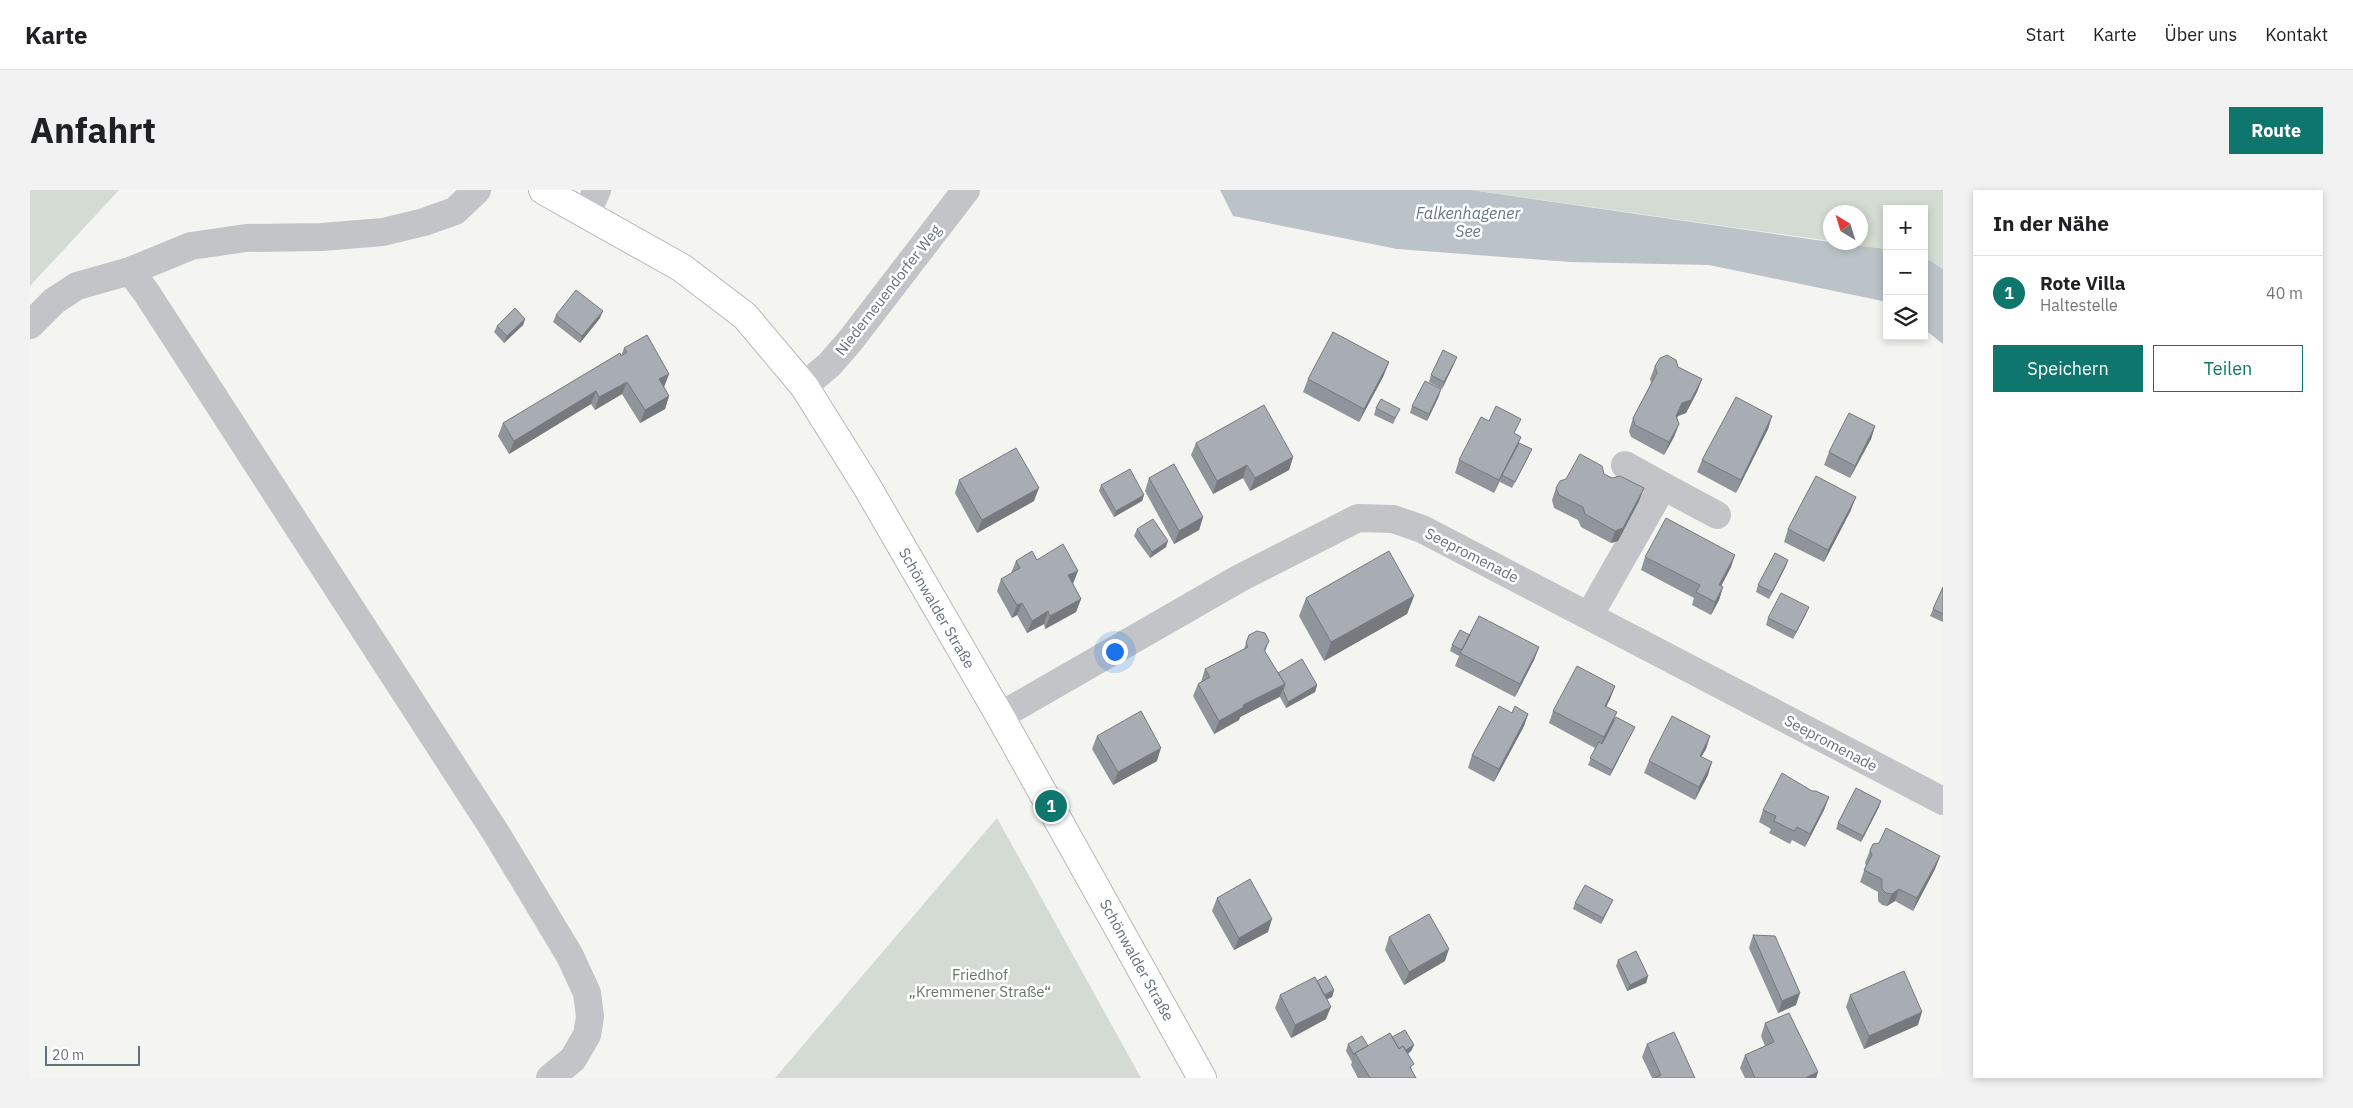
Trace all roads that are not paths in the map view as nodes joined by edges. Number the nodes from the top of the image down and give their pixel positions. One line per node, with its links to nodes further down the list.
1 (477, 190): 5 (street)
2 (543, 190): 4 (main road, Schönwalder Straße)
3 (966, 190): 7 (street, Niederneuendorfer Weg)
4 (592, 202): 7 (main road, Schönwalder Straße)
5 (130, 271): 6 (street); 14 (street)
6 (30, 325)
7 (804, 386): 12 (main road, Schönwalder Straße)
8 (1625, 465): 9 (street)
9 (1663, 486): 10 (street); 11 (street)
10 (1717, 515)
11 (1589, 616): 12 (street, Seepromenade); 13 (street, Seepromenade)
12 (1000, 716): 15 (main road, Schönwalder Straße)
13 (1943, 801)
14 (550, 1078)
15 (1202, 1078)

